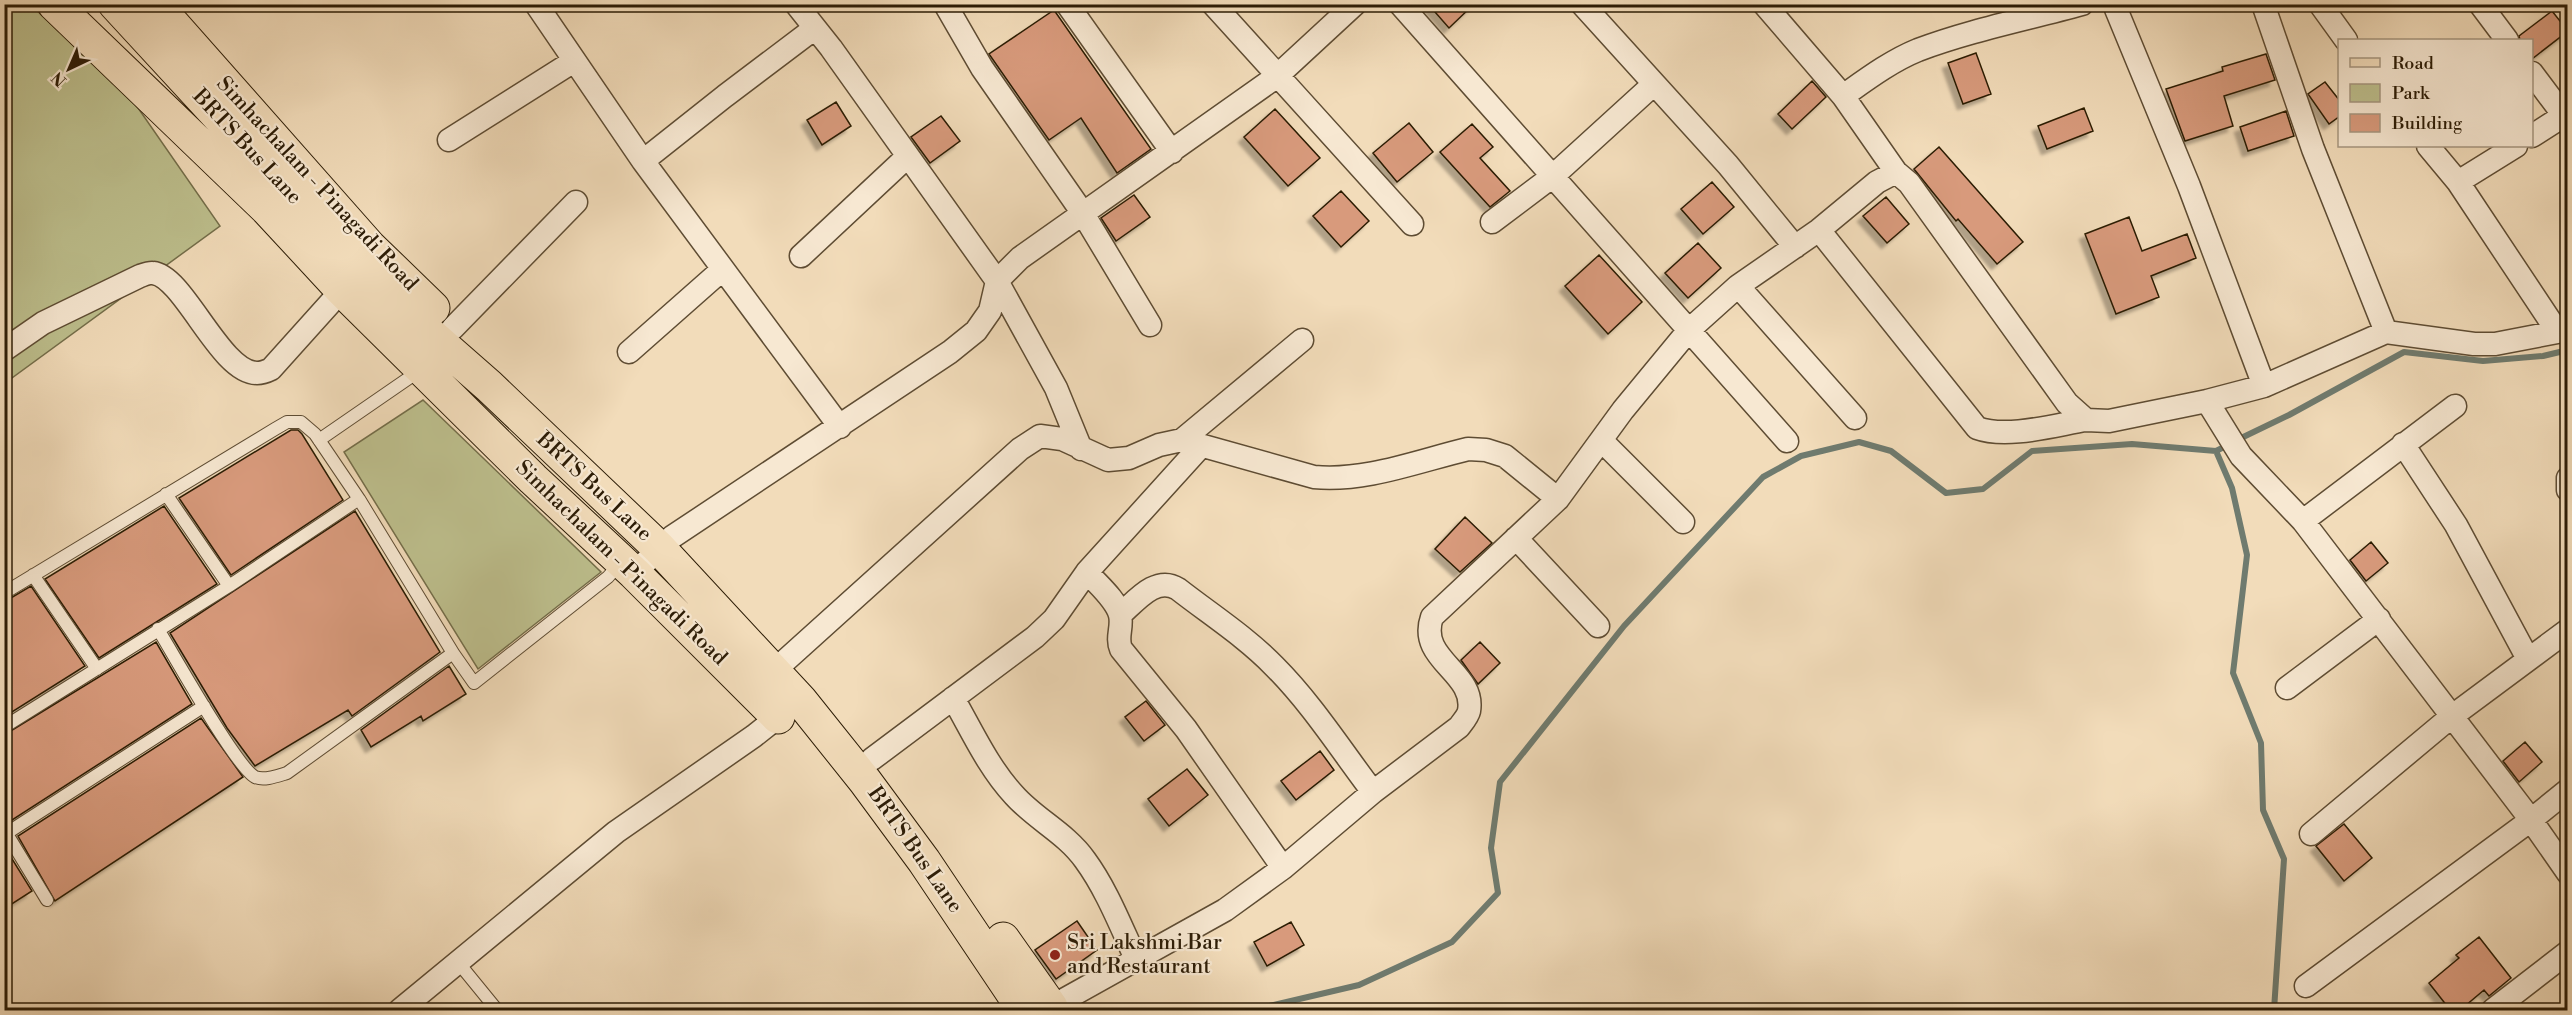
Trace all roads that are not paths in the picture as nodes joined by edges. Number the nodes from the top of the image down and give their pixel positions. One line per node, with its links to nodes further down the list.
1 (54, 4): 47 (main road, Simhachalam - Pinagadi Road)
2 (115, 4): 77 (main road, BRTS Bus Lane)
3 (154, 4): 49 (main road, Simhachalam - Pinagadi Road)
4 (536, 4): 21 (street)
5 (796, 4): 18 (street)
6 (945, 4): 38 (street)
7 (1067, 4): 31 (street)
8 (1213, 4): 23 (street)
9 (1355, 4): 23 (street)
10 (1400, 4): 35 (street)
11 (1582, 4): 24 (street)
12 (1764, 4): 25 (street)
13 (2082, 4): 25 (street)
14 (2117, 4): 57 (street)
15 (2263, 4): 52 (street)
16 (2320, 4): 19 (street)
17 (2480, 4): 20 (street)
18 (815, 28): 32 (street); 33 (street)
19 (2345, 39)
20 (2506, 39)
21 (574, 61): 28 (street); 33 (street)
22 (2533, 74): 26 (street)
23 (1276, 77): 31 (street); 40 (street)
24 (1654, 84): 35 (street); 42 (street)
25 (1844, 96): 34 (street)
26 (2566, 117): 27 (street)
27 (2533, 135)
28 (449, 140)
29 (2429, 147): 36 (street)
30 (2514, 147): 36 (street)
31 (1172, 152): 38 (street)
32 (908, 156): 43 (street); 45 (street)
33 (643, 161): 44 (street)
34 (1896, 172): 41 (street); 61 (street)
35 (1554, 176): 39 (street); 50 (street)
36 (2458, 182): 51 (street)
37 (576, 202): 49 (street)
38 (1082, 212): 45 (street); 48 (street)
39 (1492, 222)
40 (1412, 224)
41 (1819, 230): 42 (street); 61 (street)
42 (1795, 247): 46 (street)
43 (801, 256)
44 (723, 269): 55 (street); 62 (street)
45 (997, 281): 62 (street); 68 (street)
46 (1738, 286): 50 (street); 60 (street)
47 (342, 290): 54 (street); 56 (main road, Simhachalam - Pinagadi Road)
48 (1150, 325)
49 (453, 328): 77 (main road, Simhachalam - Pinagadi Road)
50 (1689, 330): 64 (street); 65 (street)
51 (2562, 331): 52 (street)
52 (2386, 332): 57 (street)
53 (1302, 340): 66 (street)
54 (4, 350)
55 (629, 352)
56 (422, 369): 63 (lane); 78 (main road, Simhachalam - Pinagadi Road)
57 (2264, 386): 58 (street)
58 (2207, 401): 61 (street); 74 (street)
59 (2456, 406): 67 (street)
60 (1855, 418)
61 (2086, 420)
62 (840, 427): 77 (street)
63 (319, 440): 71 (lane); 72 (lane)
64 (1602, 441): 73 (street); 75 (street)
65 (1787, 441)
66 (1192, 443): 68 (street); 73 (street); 79 (street)
67 (2403, 444): 74 (street); 89 (street)
68 (1081, 449): 90 (street)
69 (2568, 478): 70 (street)
70 (2568, 490)
71 (166, 494): 80 (lane); 81 (lane)
72 (359, 499): 81 (lane); 88 (lane)
73 (1558, 499): 76 (street)
74 (2303, 521): 84 (street)
75 (1683, 522)
76 (1516, 538): 85 (street); 100 (street)
77 (666, 543): 78 (street); 90 (main road, Simhachalam - Pinagadi Road); 111 (main road, BRTS Bus Lane)
78 (627, 567): 88 (lane); 95 (main road, Simhachalam - Pinagadi Road)
79 (1087, 572): 83 (street); 93 (street)
80 (33, 574): 82 (lane); 91 (lane)
81 (229, 586): 86 (lane)
82 (4, 592)
83 (1120, 615): 100 (street); 104 (street)
84 (2379, 619): 92 (street); 96 (street)
85 (1598, 626)
86 (158, 630): 91 (lane); 94 (lane)
87 (2568, 630): 89 (street)
88 (453, 654): 94 (lane)
89 (2528, 659): 96 (street)
90 (786, 660): 98 (main road, Simhachalam - Pinagadi Road)
91 (97, 669): 97 (lane)
92 (2287, 688)
93 (953, 698): 98 (street); 109 (street)
94 (204, 706): 102 (lane)
95 (778, 717): 108 (street)
96 (2451, 717): 101 (street); 103 (street)
97 (4, 727)
98 (872, 759): 111 (main road, Simhachalam - Pinagadi Road)
99 (2568, 790): 101 (street)
100 (1373, 792): 104 (street)
101 (2531, 820): 105 (street); 110 (street)
102 (5, 832): 106 (lane)
103 (2311, 834)
104 (1283, 868): 109 (street)
105 (2568, 873)
106 (47, 900)
107 (2568, 952): 114 (street)
108 (457, 961): 112 (street); 113 (lane)
109 (1137, 961): 111 (street)
110 (2306, 986)
111 (1038, 1009)
112 (400, 1011)
113 (498, 1011)
114 (2493, 1011)

